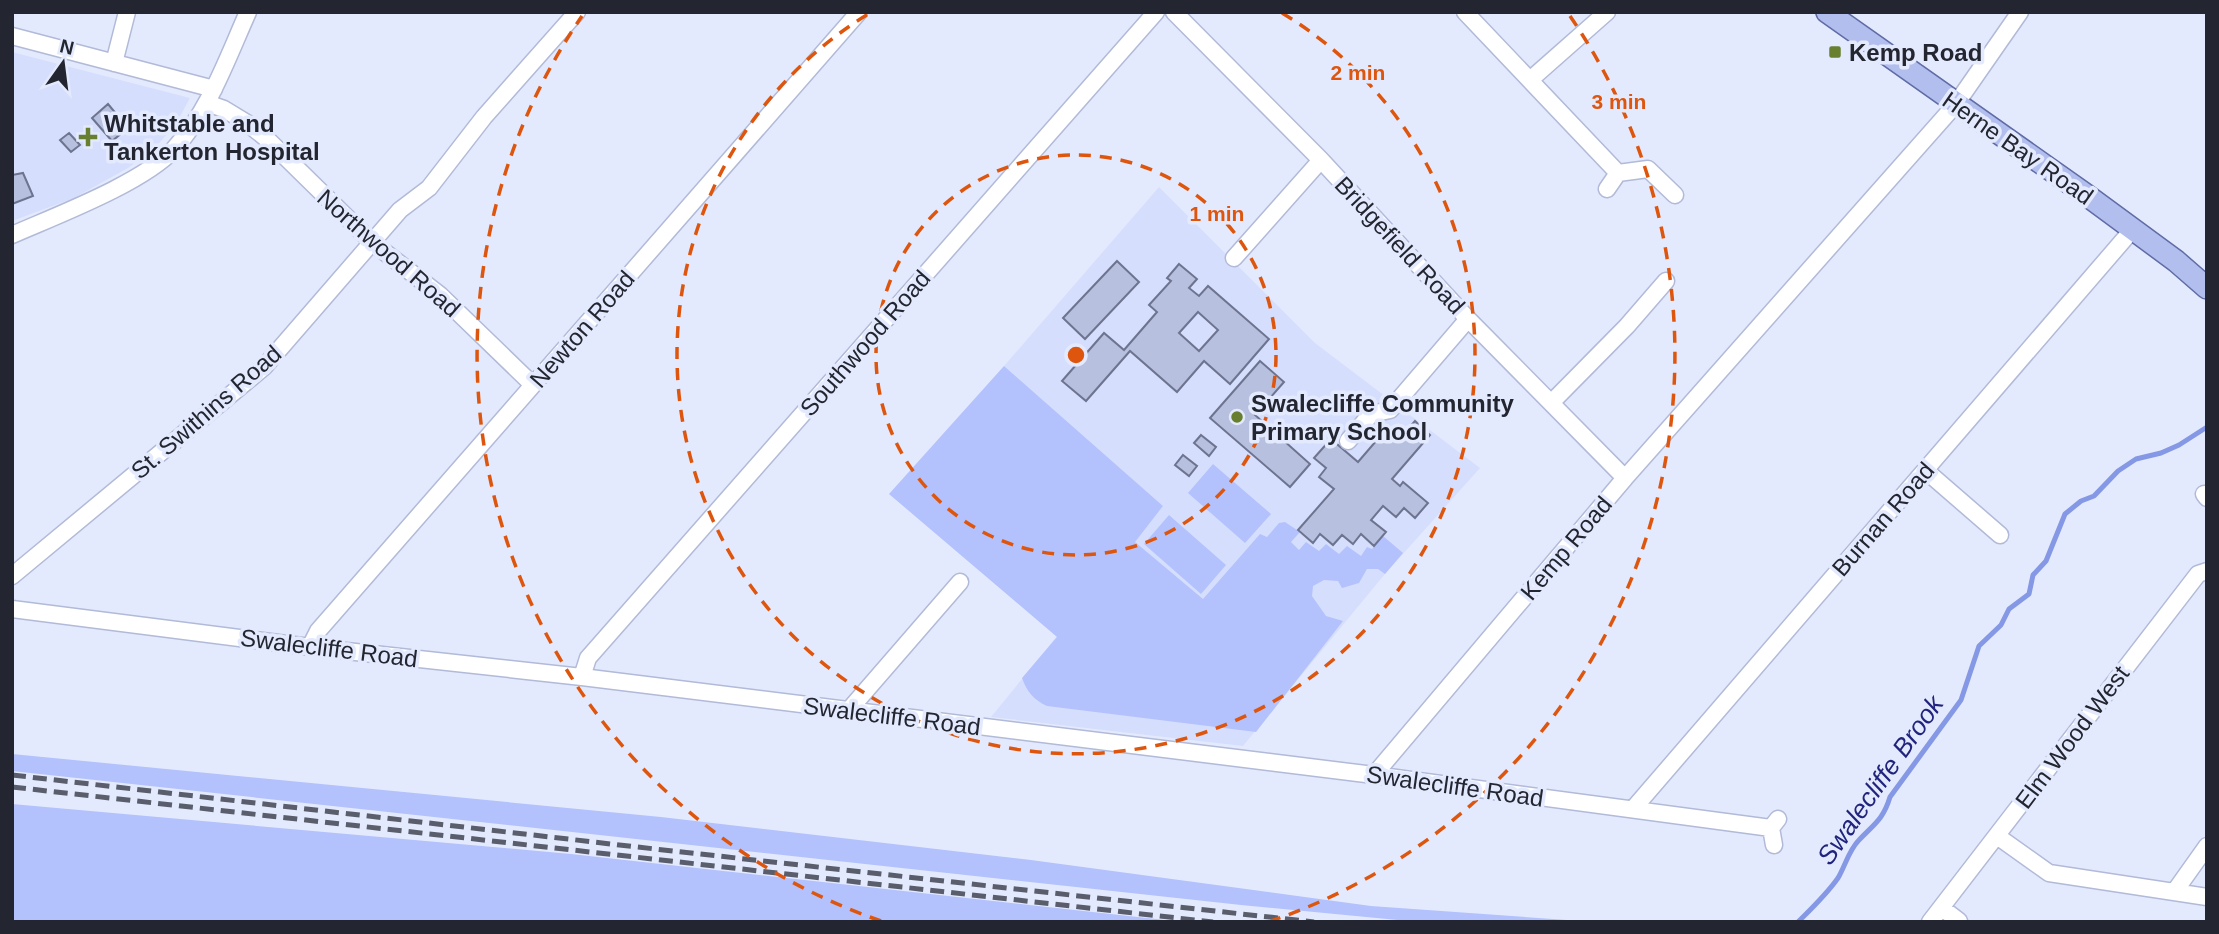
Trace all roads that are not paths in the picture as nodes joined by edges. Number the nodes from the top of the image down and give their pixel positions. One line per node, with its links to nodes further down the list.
1 (127, 12): 12 (street)
2 (248, 12): 14 (street)
3 (577, 12): 22 (street, St. Swithins Road)
4 (859, 12): 27 (street, Newton Road)
5 (1156, 12): 38 (street, Southwood Road)
6 (1174, 12): 16 (street, Bridgefield Road)
7 (1465, 12): 13 (street)
8 (1607, 12): 13 (street)
9 (1827, 12): 15 (main road, Herne Bay Road)
10 (2020, 12): 15 (street, Kemp Road)
11 (12, 36): 12 (street, Northwood Road)
12 (114, 63): 14 (street, Northwood Road)
13 (1530, 80): 17 (street)
14 (211, 96): 21 (street); 22 (street, Northwood Road)
15 (1955, 104): 20 (main road, Herne Bay Road); 31 (street, Kemp Road)
16 (1321, 160): 23 (street); 26 (street, Bridgefield Road)
17 (1618, 173): 18 (street); 19 (street)
18 (1607, 189)
19 (1675, 195)
20 (2133, 229): 25 (main road, Herne Bay Road); 30 (street, Burnan Road)
21 (12, 235)
22 (373, 243): 27 (street, Northwood Road); 34 (street, St. Swithins Road)
23 (1234, 258)
24 (1665, 281): 28 (street)
25 (2207, 288)
26 (1468, 319): 28 (street, Bridgefield Road); 29 (street)
27 (533, 385): 37 (street, Newton Road)
28 (1551, 403): 31 (street, Bridgefield Road)
29 (1348, 441)
30 (1925, 470): 32 (street); 41 (street, Burnan Road)
31 (1625, 478): 40 (street, Kemp Road)
32 (2000, 536)
33 (2207, 571): 42 (street, Elm Wood West)
34 (12, 576)
35 (959, 582): 39 (street)
36 (12, 609): 37 (street, Swalecliffe Road)
37 (310, 647): 38 (street, Swalecliffe Road)
38 (582, 677): 39 (street, Swalecliffe Road)
39 (849, 710): 40 (street, Swalecliffe Road)
40 (1374, 775): 41 (street, Swalecliffe Road)
41 (1633, 809): 43 (street, Swalecliffe Road)
42 (1997, 836): 45 (street); 47 (street, Elm Wood West)
43 (1774, 845)
44 (2207, 846): 45 (street)
45 (2175, 891): 46 (street)
46 (2207, 897)
47 (1942, 908): 48 (street); 49 (street, Elm Wood West)
48 (1959, 920)
49 (1930, 922)

